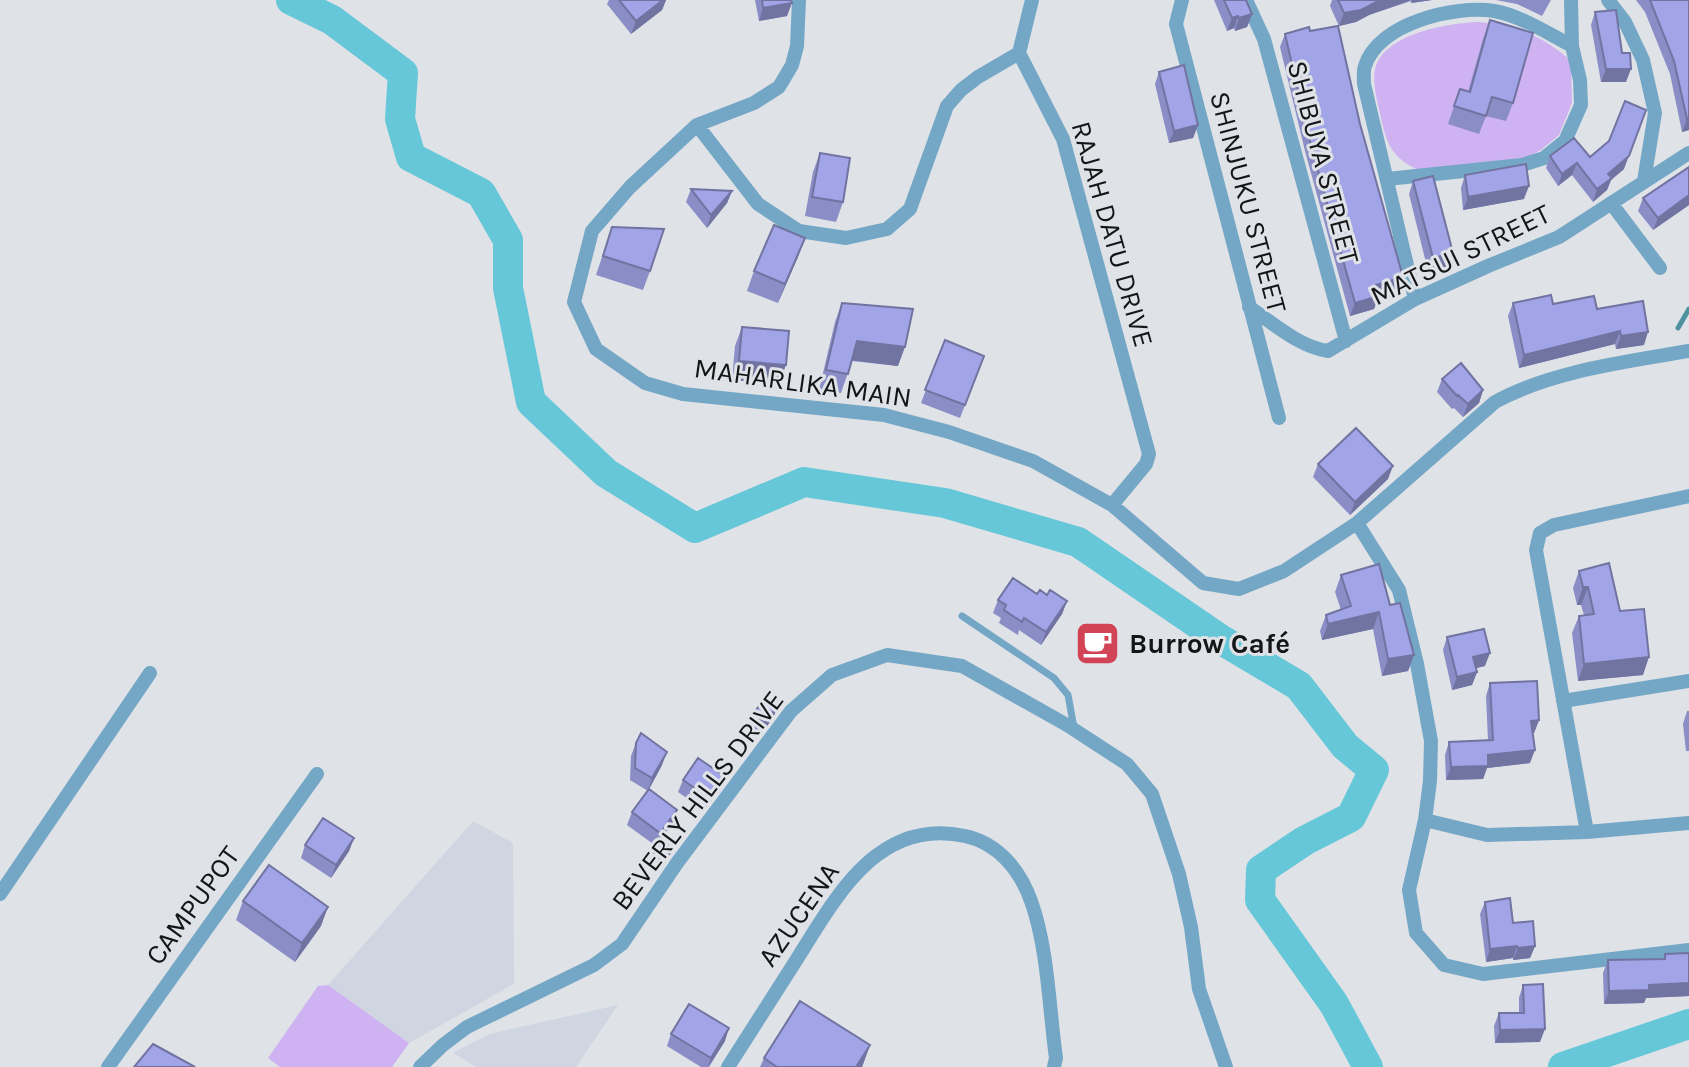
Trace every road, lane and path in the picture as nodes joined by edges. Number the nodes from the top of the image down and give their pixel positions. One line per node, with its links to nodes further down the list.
1 (799, 0): 9 (street, MAHARLIKA MAIN)
2 (1032, 0): 8 (street)
3 (1182, 0): 16 (street, SHINJUKU STREET)
4 (1246, 0): 17 (street, SHIBUYA STREET)
5 (1571, 0): 7 (street)
6 (1608, 0): 12 (street)
7 (1572, 46): 11 (street); 11 (street)
8 (1019, 53): 9 (street); 21 (street, RAJAH DATU DRIVE)
9 (697, 125): 21 (street, MAHARLIKA MAIN)
10 (1689, 153): 12 (street, MATSUI STREET)
11 (1387, 179): 15 (street)
12 (1644, 181): 13 (street, MATSUI STREET)
13 (1611, 203): 14 (street); 15 (street, MATSUI STREET)
14 (1660, 268)
15 (1415, 299): 17 (street, MATSUI STREET)
16 (1249, 307): 17 (street, MATSUI STREET); 19 (street, SHINJUKU STREET)
17 (1346, 341)
18 (1689, 351): 22 (street, MAHARLIKA MAIN)
19 (1279, 418)
20 (1689, 496): 26 (street)
21 (1112, 505): 22 (street, MAHARLIKA MAIN)
22 (1357, 523): 29 (street)
23 (962, 616): 27 (lane)
24 (150, 673): 32 (street)
25 (1689, 681): 26 (street)
26 (1563, 701): 31 (street)
27 (1074, 730): 35 (street, BEVERLY HILLS DRIVE); 38 (street, BEVERLY HILLS DRIVE)
28 (317, 774): 34 (street, CAMPUPOT)
29 (1425, 820): 31 (street); 33 (street)
30 (1689, 823): 31 (street)
31 (1587, 832)
32 (0, 894)
33 (1689, 950)
34 (108, 1067)
35 (420, 1067)
36 (728, 1067): 37 (street, AZUCENA)
37 (1054, 1067)
38 (1226, 1067)

